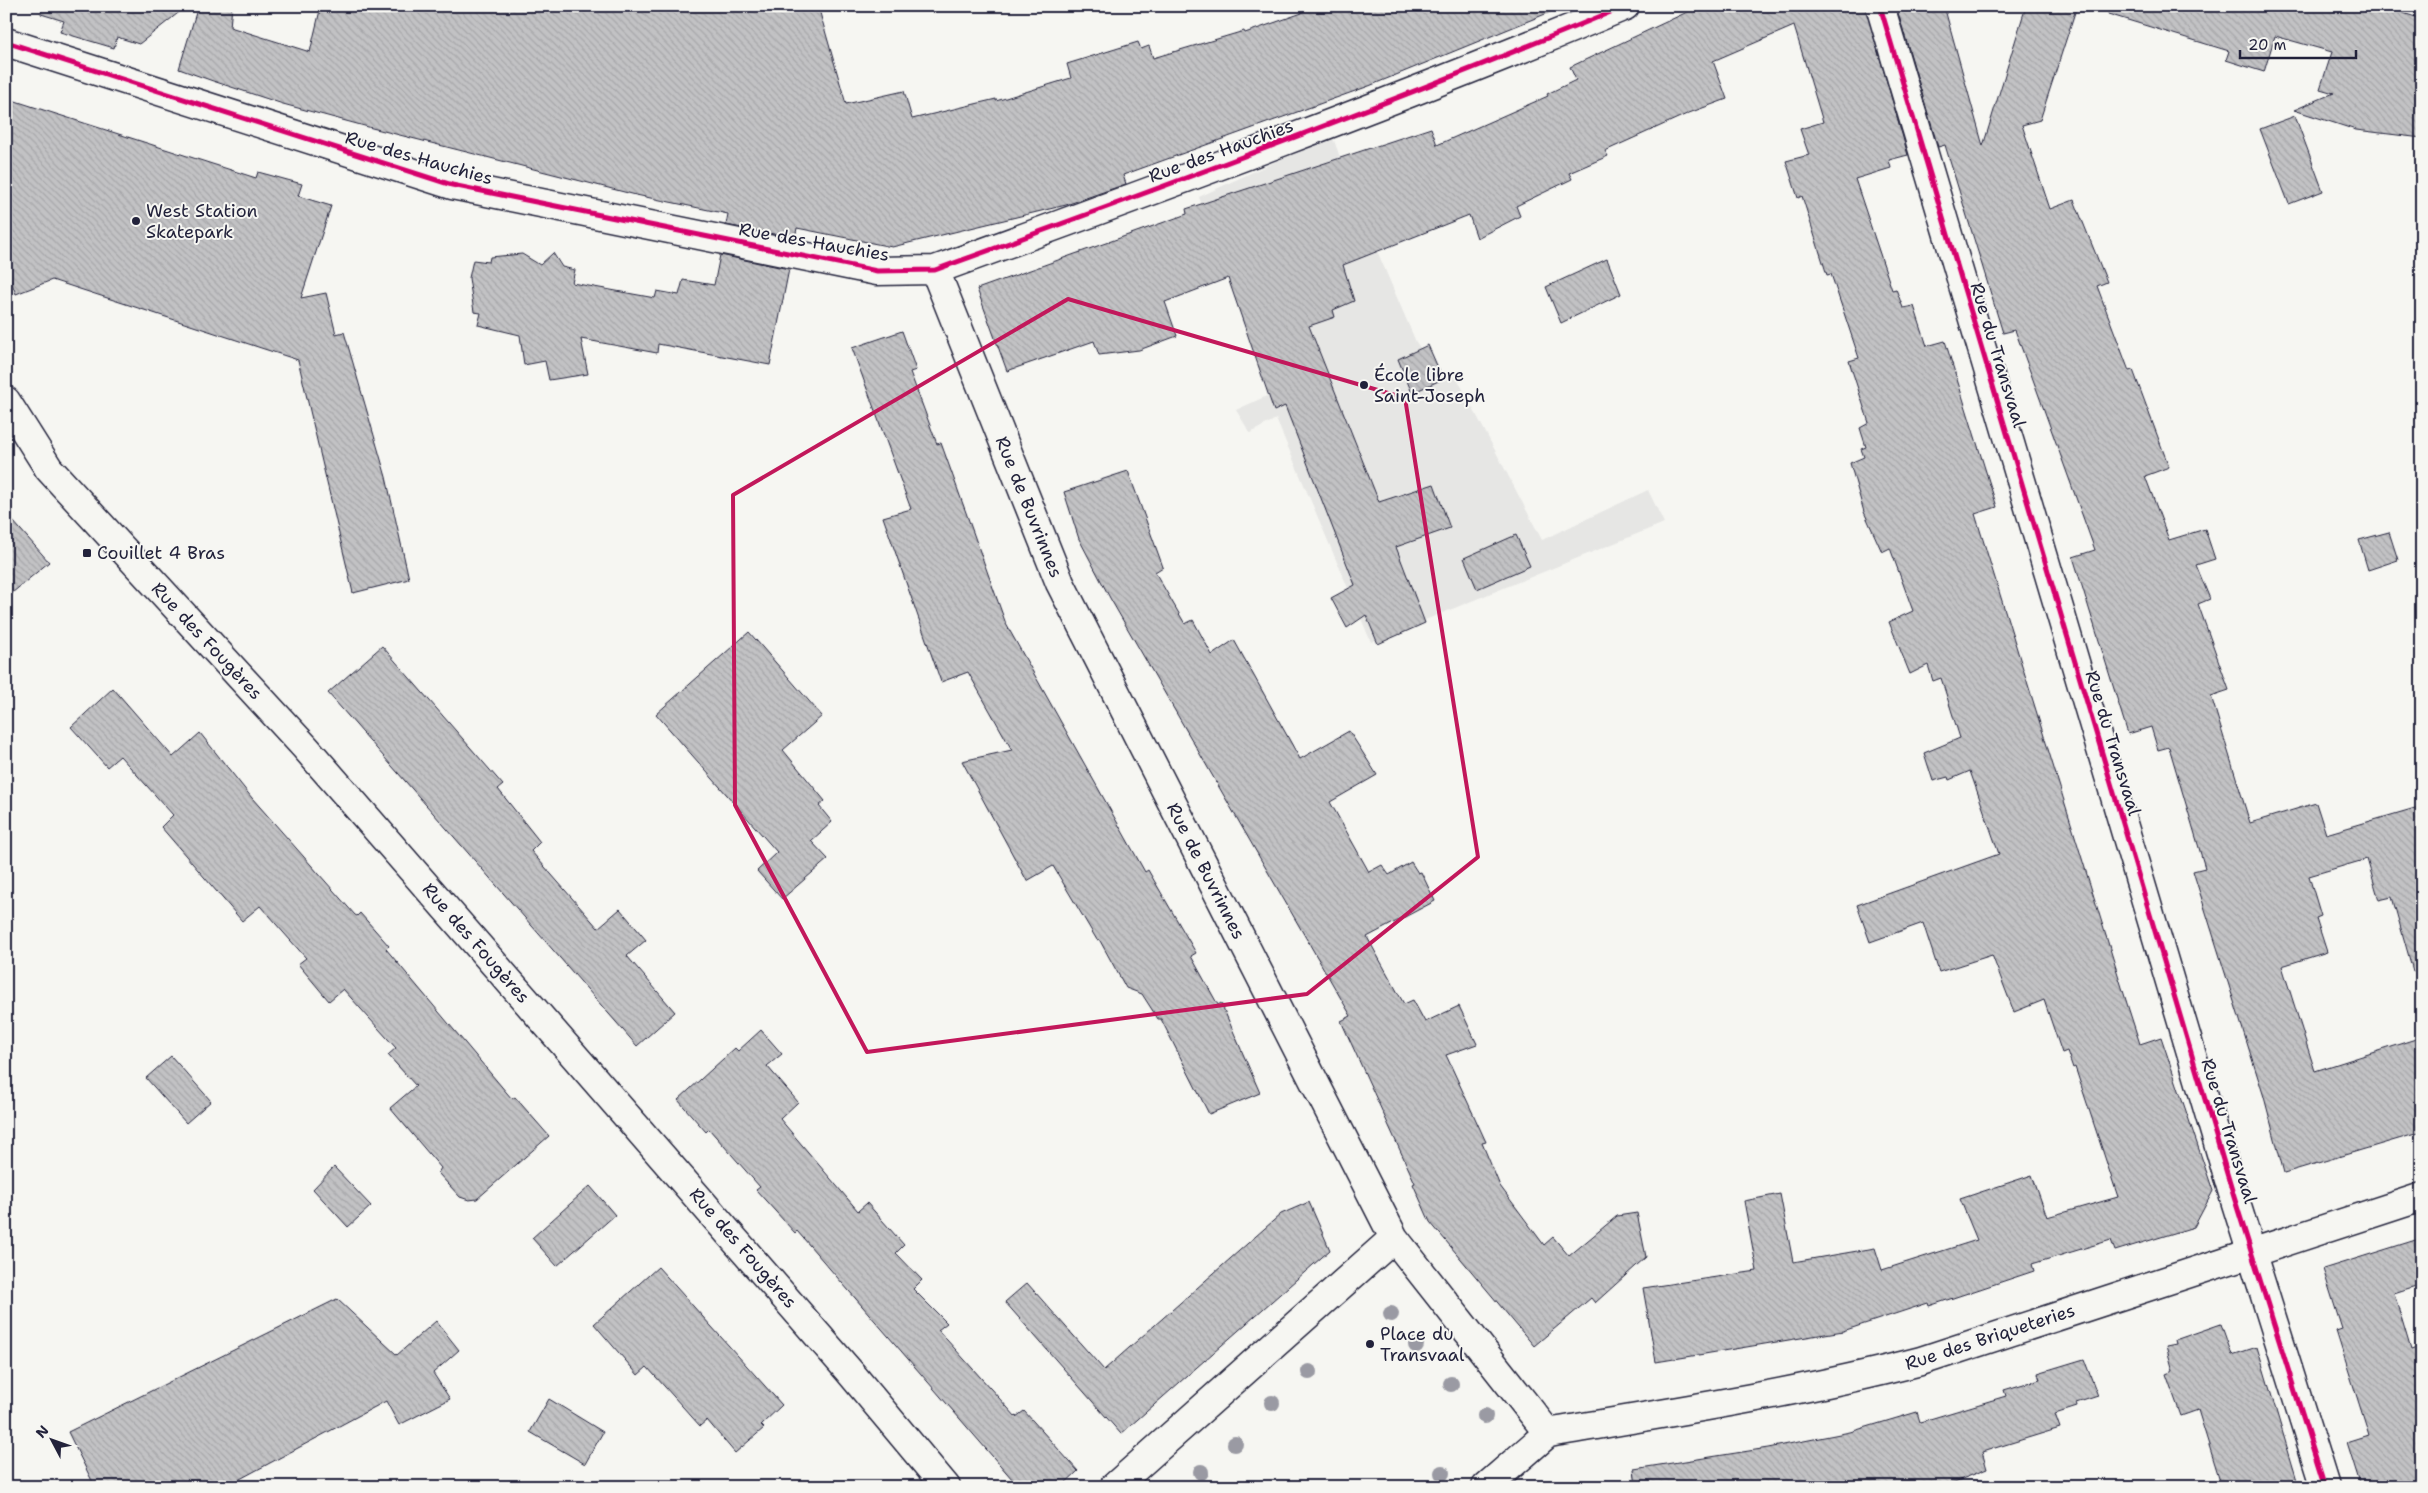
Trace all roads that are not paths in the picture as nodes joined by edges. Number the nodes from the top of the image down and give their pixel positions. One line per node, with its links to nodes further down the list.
1 (1625, 6): 4 (street, Rue des Hauchies)
2 (1880, 6): 8 (street, Rue du Transvaal)
3 (6, 42): 4 (street, Rue des Hauchies)
4 (935, 270): 7 (street, Rue de Buvrinnes)
5 (6, 401): 10 (street, Rue des Fougères)
6 (2422, 1197): 8 (street, Rue des Briqueteries)
7 (1394, 1238): 9 (street, Rue de Buvrinnes); 11 (street)
8 (2251, 1251): 9 (street, Rue des Briqueteries); 13 (street, Rue du Transvaal)
9 (1548, 1434): 12 (street)
10 (946, 1487)
11 (1114, 1487)
12 (1486, 1487)
13 (2325, 1487)

